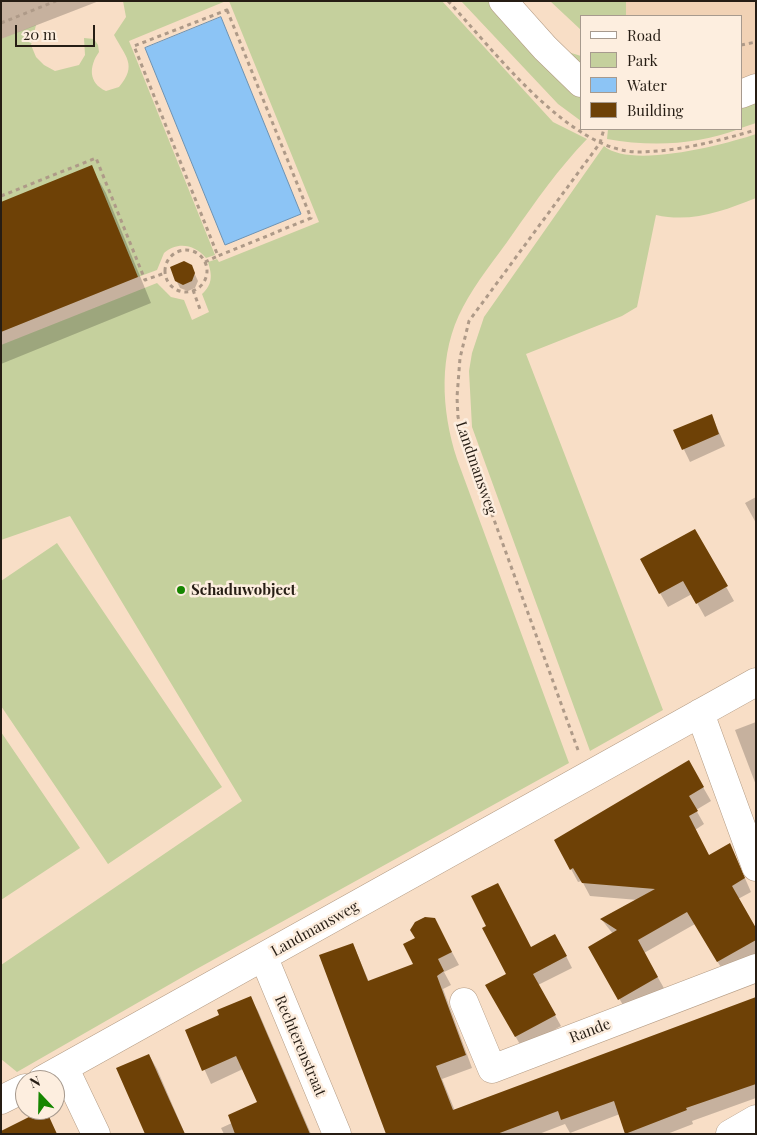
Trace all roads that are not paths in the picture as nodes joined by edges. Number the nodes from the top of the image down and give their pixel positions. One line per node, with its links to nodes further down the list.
1 (503, 1): 2 (street)
2 (580, 82)
3 (756, 88): 4 (street)
4 (742, 94)
5 (756, 682): 6 (street, Landmansweg)
6 (700, 713): 7 (street); 8 (street, Landmansweg)
7 (756, 867)
8 (264, 958): 11 (street, Landmansweg); 17 (street, Rechterenstraat)
9 (756, 968): 10 (street, Rande)
10 (464, 1002)
11 (60, 1070)
12 (65, 1091): 16 (street)
13 (15, 1093): 14 (street)
14 (1, 1100)
15 (756, 1120): 18 (street)
16 (96, 1134)
17 (337, 1134)
18 (730, 1134)

